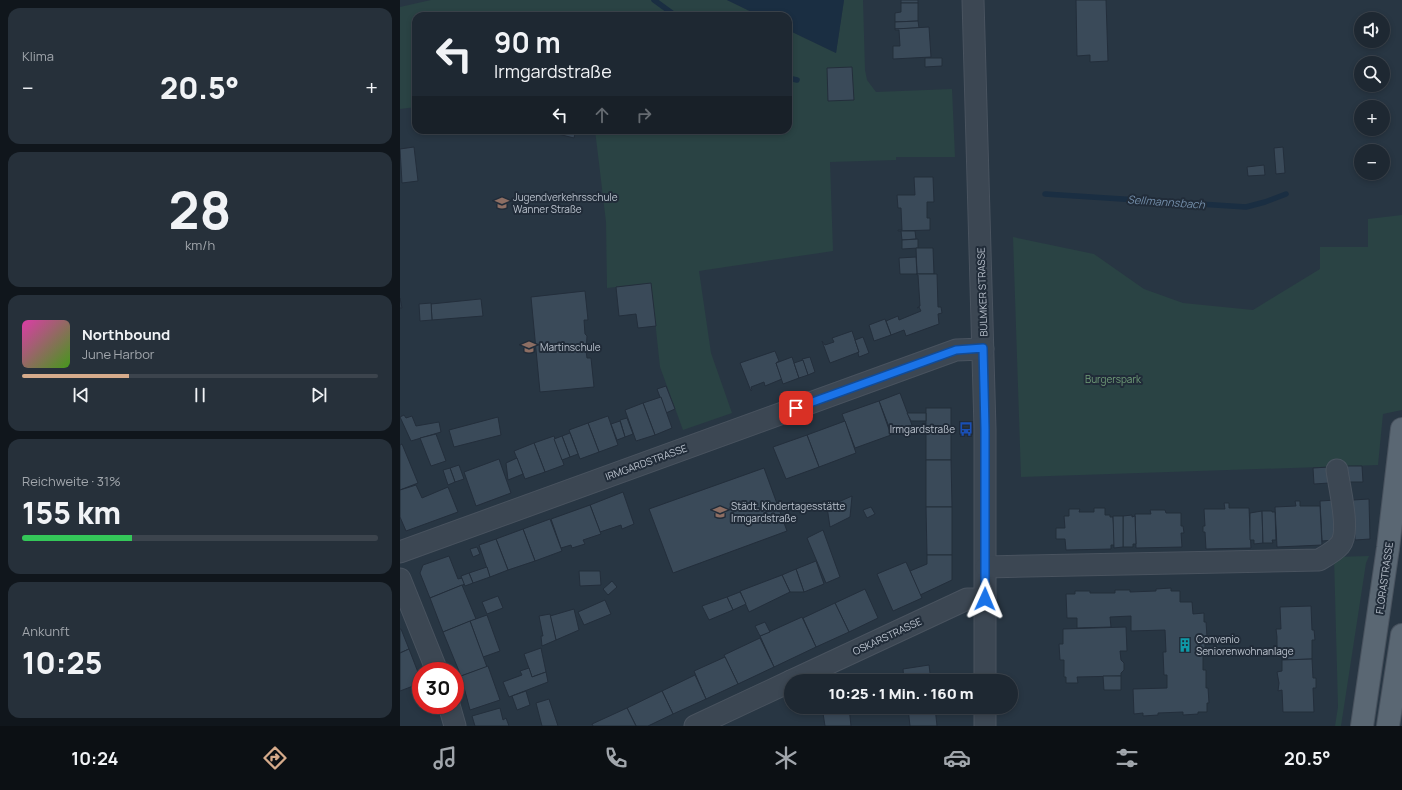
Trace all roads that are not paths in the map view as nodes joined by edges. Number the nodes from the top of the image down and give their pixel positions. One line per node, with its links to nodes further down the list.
1 (973, 0): 2 (street, BULMKER STRASSE)
2 (983, 348): 5 (street, IRMGARDSTRASSE); 6 (street, BULMKER STRASSE)
3 (1402, 429): 19 (main road, FLORASTRASSE)
4 (1337, 470): 6 (street)
5 (400, 552)
6 (986, 567): 8 (street, BULMKER STRASSE)
7 (400, 579): 10 (street)
8 (985, 599): 11 (street, OSKARSTRASSE); 12 (street, BULMKER STRASSE)
9 (1402, 635): 20 (main road)
10 (433, 662)
11 (806, 674)
12 (985, 674)
13 (784, 684): 17 (street, OSKARSTRASSE)
14 (452, 714): 16 (street)
15 (985, 714): 18 (street)
16 (455, 726)
17 (695, 726)
18 (985, 726)
19 (1362, 726)
20 (1388, 726)

